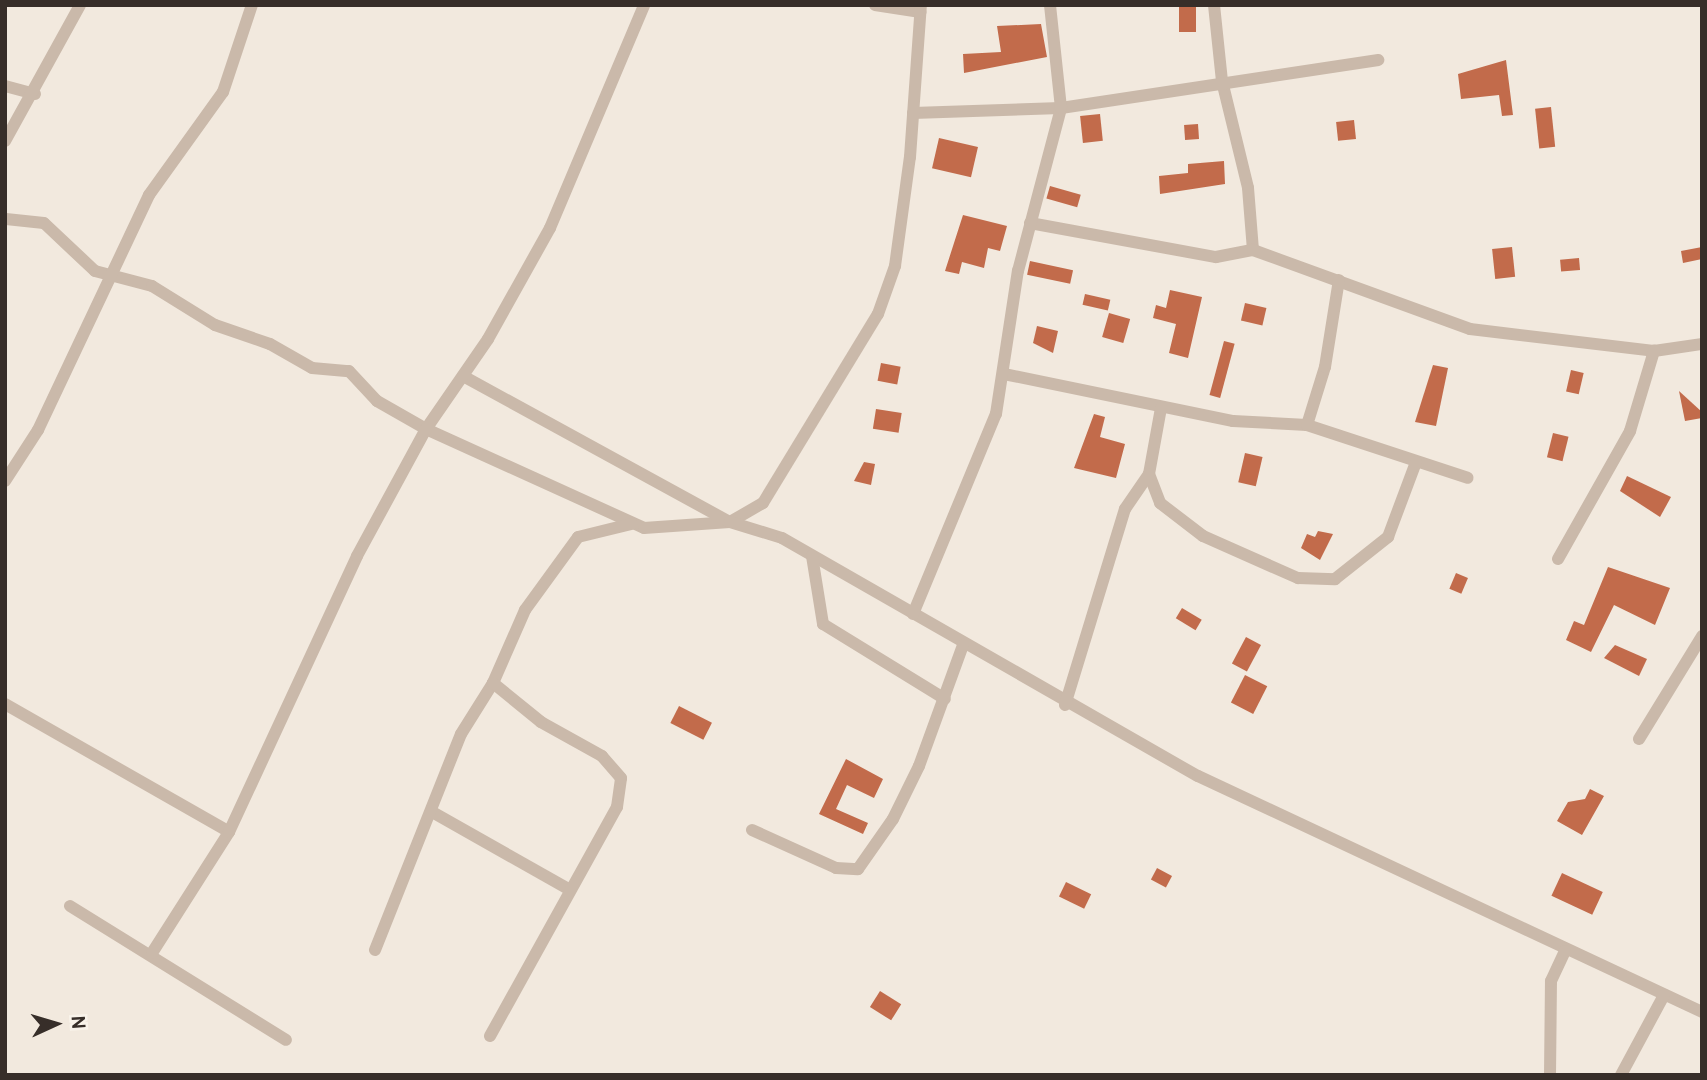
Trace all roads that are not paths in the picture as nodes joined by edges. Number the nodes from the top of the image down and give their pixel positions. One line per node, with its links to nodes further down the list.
1 (80, 5): 11 (street)
2 (252, 5): 18 (street)
3 (643, 5): 23 (street)
4 (875, 5): 7 (street)
5 (1050, 5): 12 (street)
6 (1214, 5): 9 (street)
7 (920, 9): 13 (street)
8 (1378, 60): 9 (street)
9 (1222, 81): 12 (street); 17 (street)
10 (5, 86): 11 (street)
11 (35, 94): 14 (street)
12 (1061, 108): 13 (street); 16 (street)
13 (913, 113): 31 (street)
14 (5, 141)
15 (6, 219): 18 (street)
16 (1030, 223): 17 (street); 22 (street)
17 (1253, 250): 19 (street)
18 (109, 275): 26 (street); 30 (street)
19 (1339, 280): 21 (street); 25 (street)
20 (1702, 344): 21 (street)
21 (1654, 351): 34 (street)
22 (1004, 374): 24 (street); 35 (street)
23 (463, 376): 26 (street); 31 (street)
24 (1161, 408): 25 (street); 28 (street)
25 (1307, 425): 27 (street)
26 (426, 429): 32 (street); 45 (street)
27 (1416, 462): 28 (street); 29 (street)
28 (1149, 474): 41 (street)
29 (1468, 478)
30 (5, 481)
31 (730, 522): 32 (street); 33 (street)
32 (635, 524): 38 (street)
33 (812, 556): 35 (street); 39 (street)
34 (1558, 559)
35 (913, 614): 37 (street)
36 (1702, 636): 42 (street)
37 (963, 645): 39 (street); 41 (street)
38 (493, 683): 43 (street); 46 (street)
39 (945, 699): 44 (street)
40 (5, 704): 45 (street)
41 (1065, 705): 49 (street)
42 (1639, 739)
43 (434, 813): 46 (street); 48 (street)
44 (752, 830)
45 (229, 832): 50 (street)
46 (570, 890): 53 (street)
47 (70, 906): 50 (street)
48 (375, 950)
49 (1565, 951): 51 (street); 55 (street)
50 (152, 953): 54 (street)
51 (1664, 995): 52 (street); 56 (street)
52 (1702, 1012)
53 (490, 1035)
54 (286, 1040)
55 (1550, 1075)
56 (1621, 1075)

